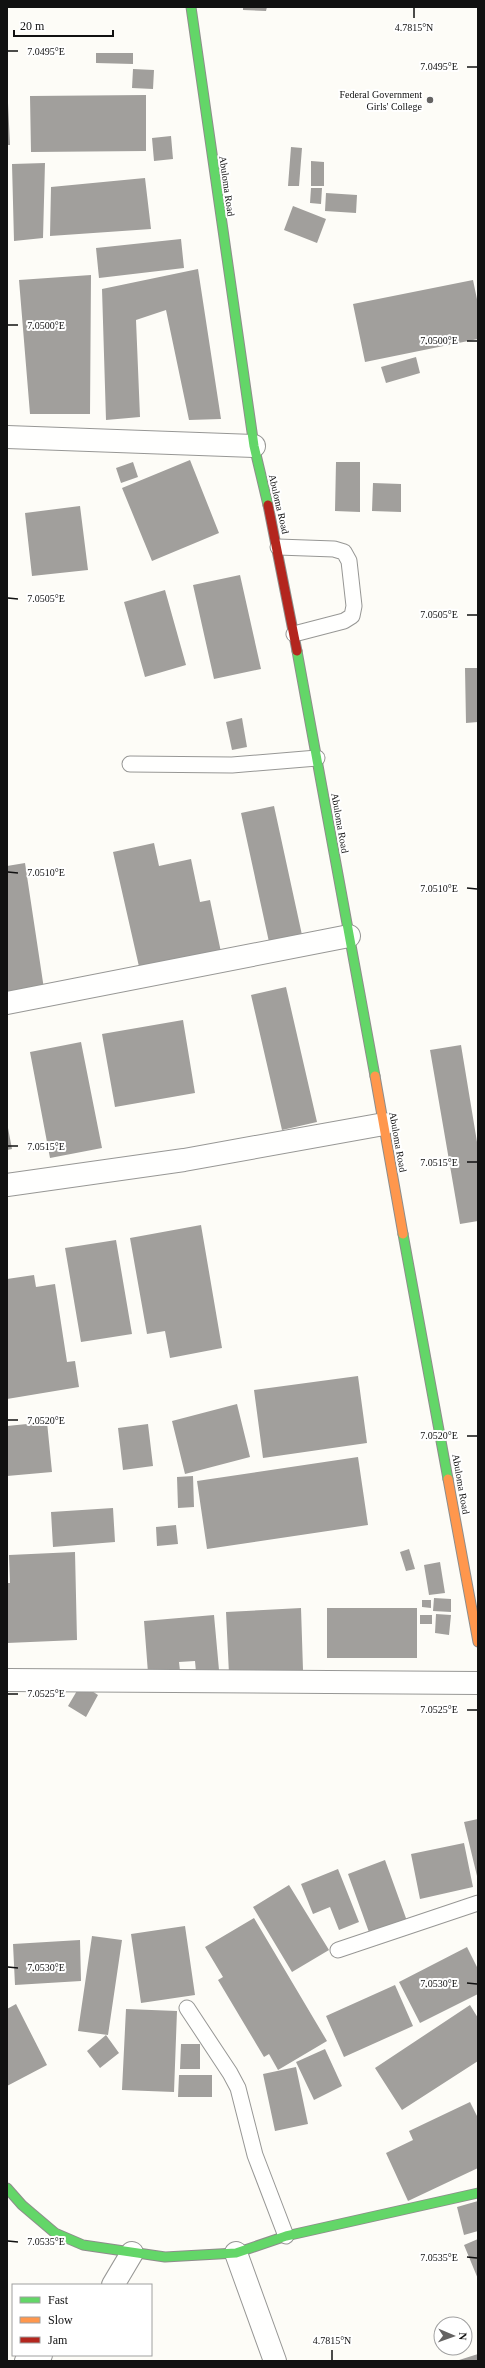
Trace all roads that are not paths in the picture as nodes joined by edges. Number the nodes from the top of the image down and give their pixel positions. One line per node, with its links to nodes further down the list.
1 (191, 7): 3 (street, Abuloma Road)
2 (7, 437): 3 (street)
3 (254, 446): 4 (street, Abuloma Road)
4 (278, 547): 5 (street, Abuloma Road); 5 (lane)
5 (294, 634): 6 (street, Abuloma Road)
6 (317, 758): 7 (lane); 8 (street, Abuloma Road)
7 (130, 764)
8 (349, 936): 9 (street); 10 (street, Abuloma Road)
9 (7, 1003)
10 (384, 1124): 11 (street); 12 (street, Abuloma Road)
11 (7, 1185)
12 (478, 1642)
13 (7, 1680): 14 (street)
14 (478, 1683)
15 (478, 1903): 16 (lane)
16 (338, 1950)
17 (187, 2008): 20 (lane)
18 (7, 2188): 21 (street)
19 (478, 2193): 20 (street)
20 (286, 2236): 22 (street)
21 (132, 2253): 22 (street); 23 (street)
22 (236, 2253): 26 (street)
23 (114, 2284)
24 (38, 2356): 25 (street)
25 (26, 2361)
26 (275, 2361)

